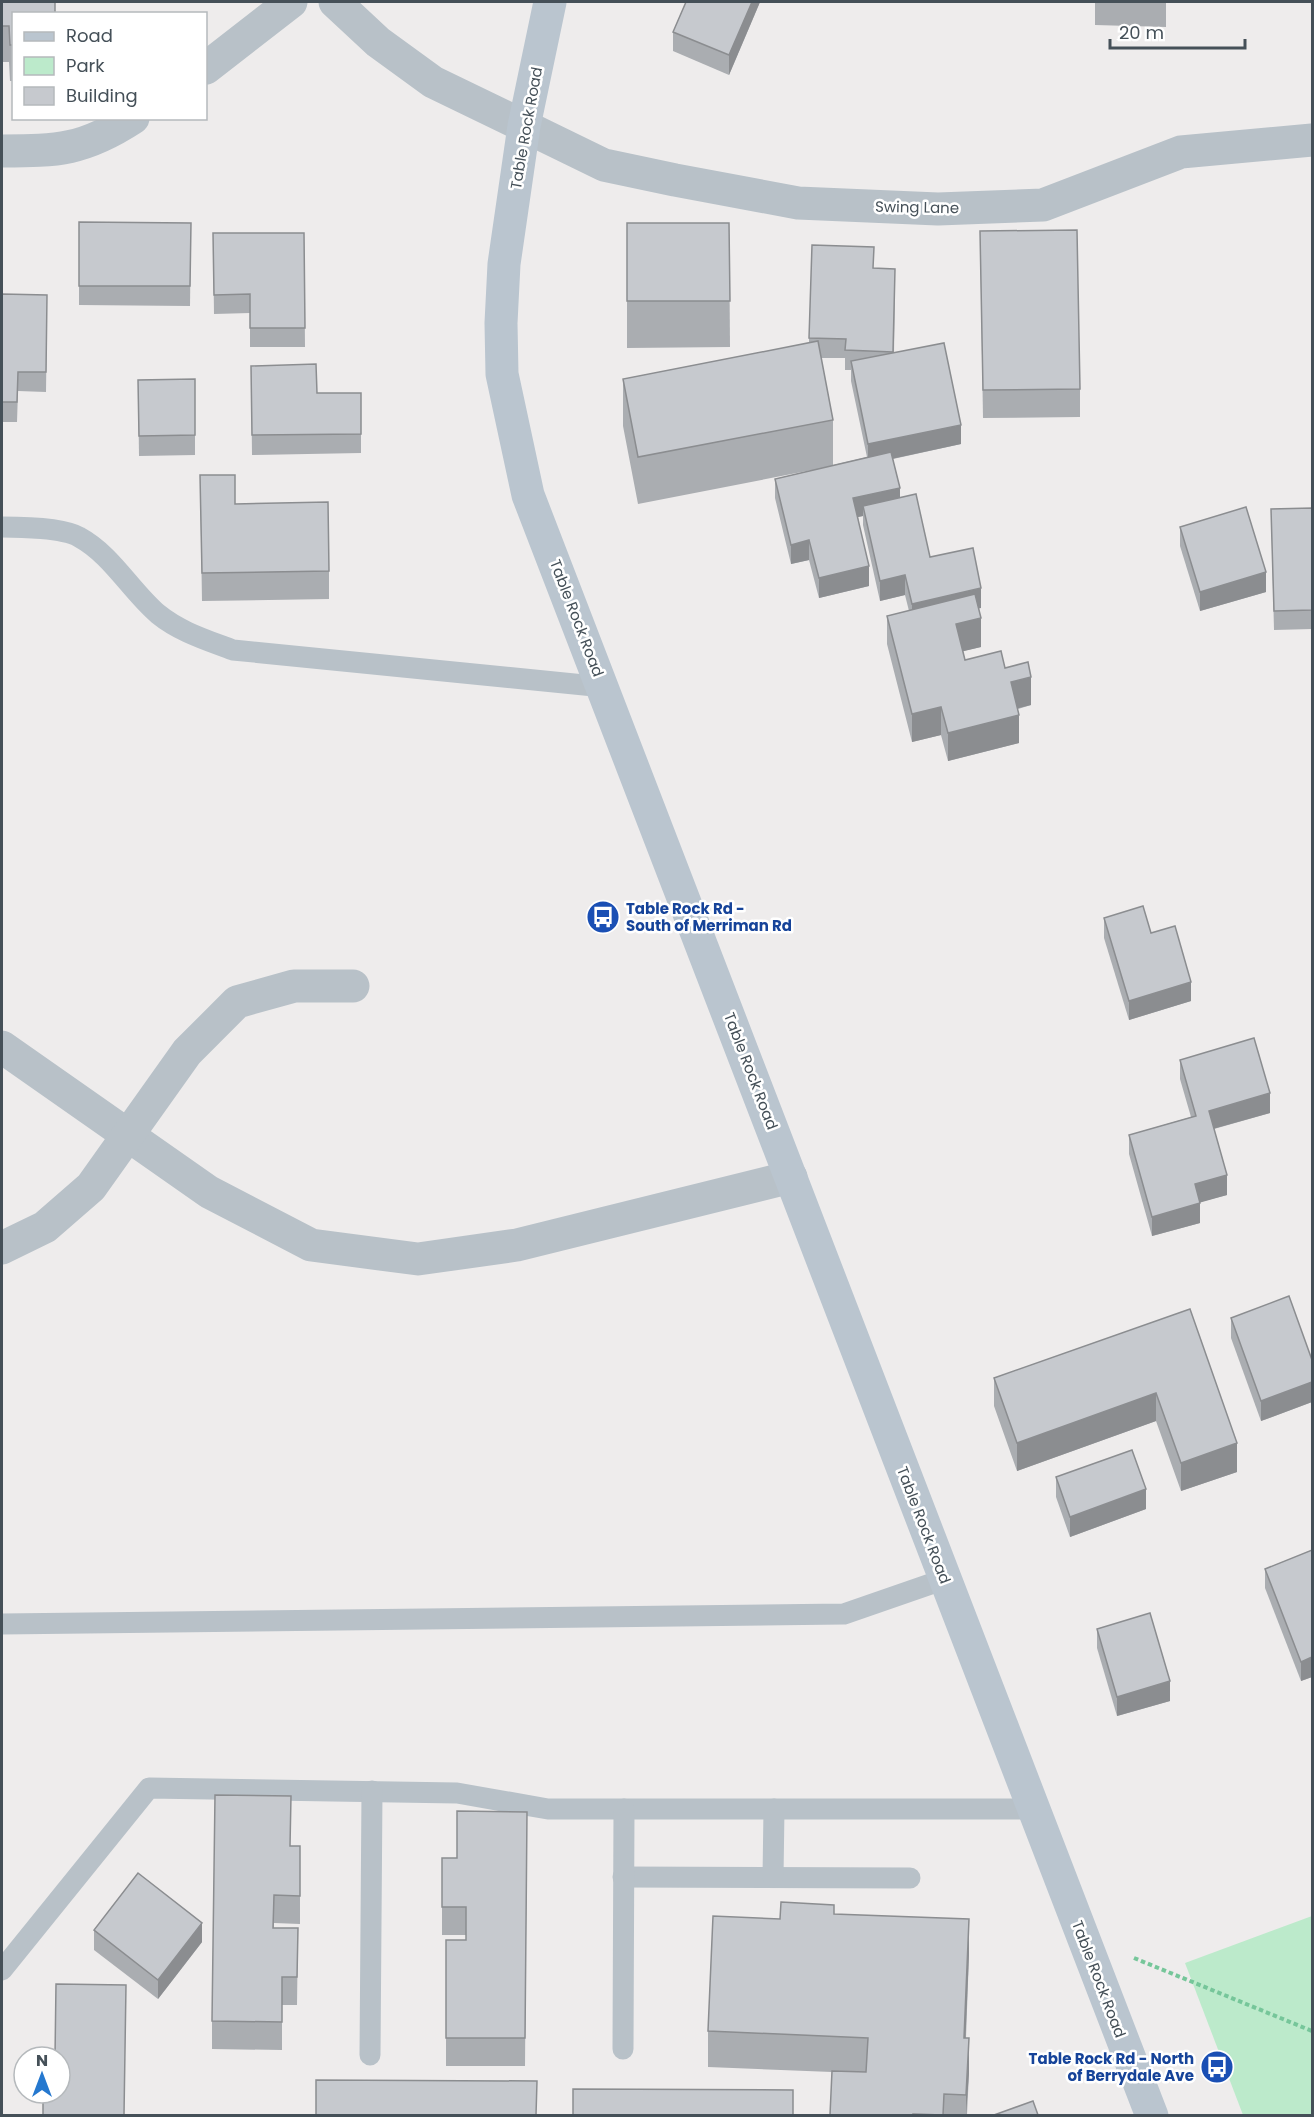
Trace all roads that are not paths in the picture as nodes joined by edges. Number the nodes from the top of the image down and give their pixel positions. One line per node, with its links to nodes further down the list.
1 (291, 2): 4 (street)
2 (335, 2): 6 (street, Swing Lane)
3 (550, 2): 6 (main road, Table Rock Road)
4 (207, 67)
5 (131, 120): 8 (street)
6 (524, 126): 7 (street, Swing Lane); 10 (main road, Table Rock Road)
7 (1312, 140)
8 (2, 151)
9 (2, 527): 10 (lane)
10 (604, 687): 14 (main road, Table Rock Road)
11 (353, 986): 13 (street)
12 (2, 1047): 13 (street)
13 (129, 1134): 14 (street); 15 (street)
14 (791, 1177): 16 (main road, Table Rock Road)
15 (2, 1248)
16 (945, 1579): 17 (lane); 21 (main road, Table Rock Road)
17 (2, 1624)
18 (372, 1791): 19 (lane); 25 (lane); 27 (lane)
19 (624, 1809): 20 (lane); 22 (lane)
20 (774, 1809): 21 (lane); 23 (lane)
21 (1034, 1809): 28 (main road, Table Rock Road)
22 (623, 1876): 23 (lane); 26 (lane)
23 (773, 1876): 24 (lane)
24 (910, 1878)
25 (2, 1970)
26 (623, 2049)
27 (370, 2055)
28 (1152, 2115)

